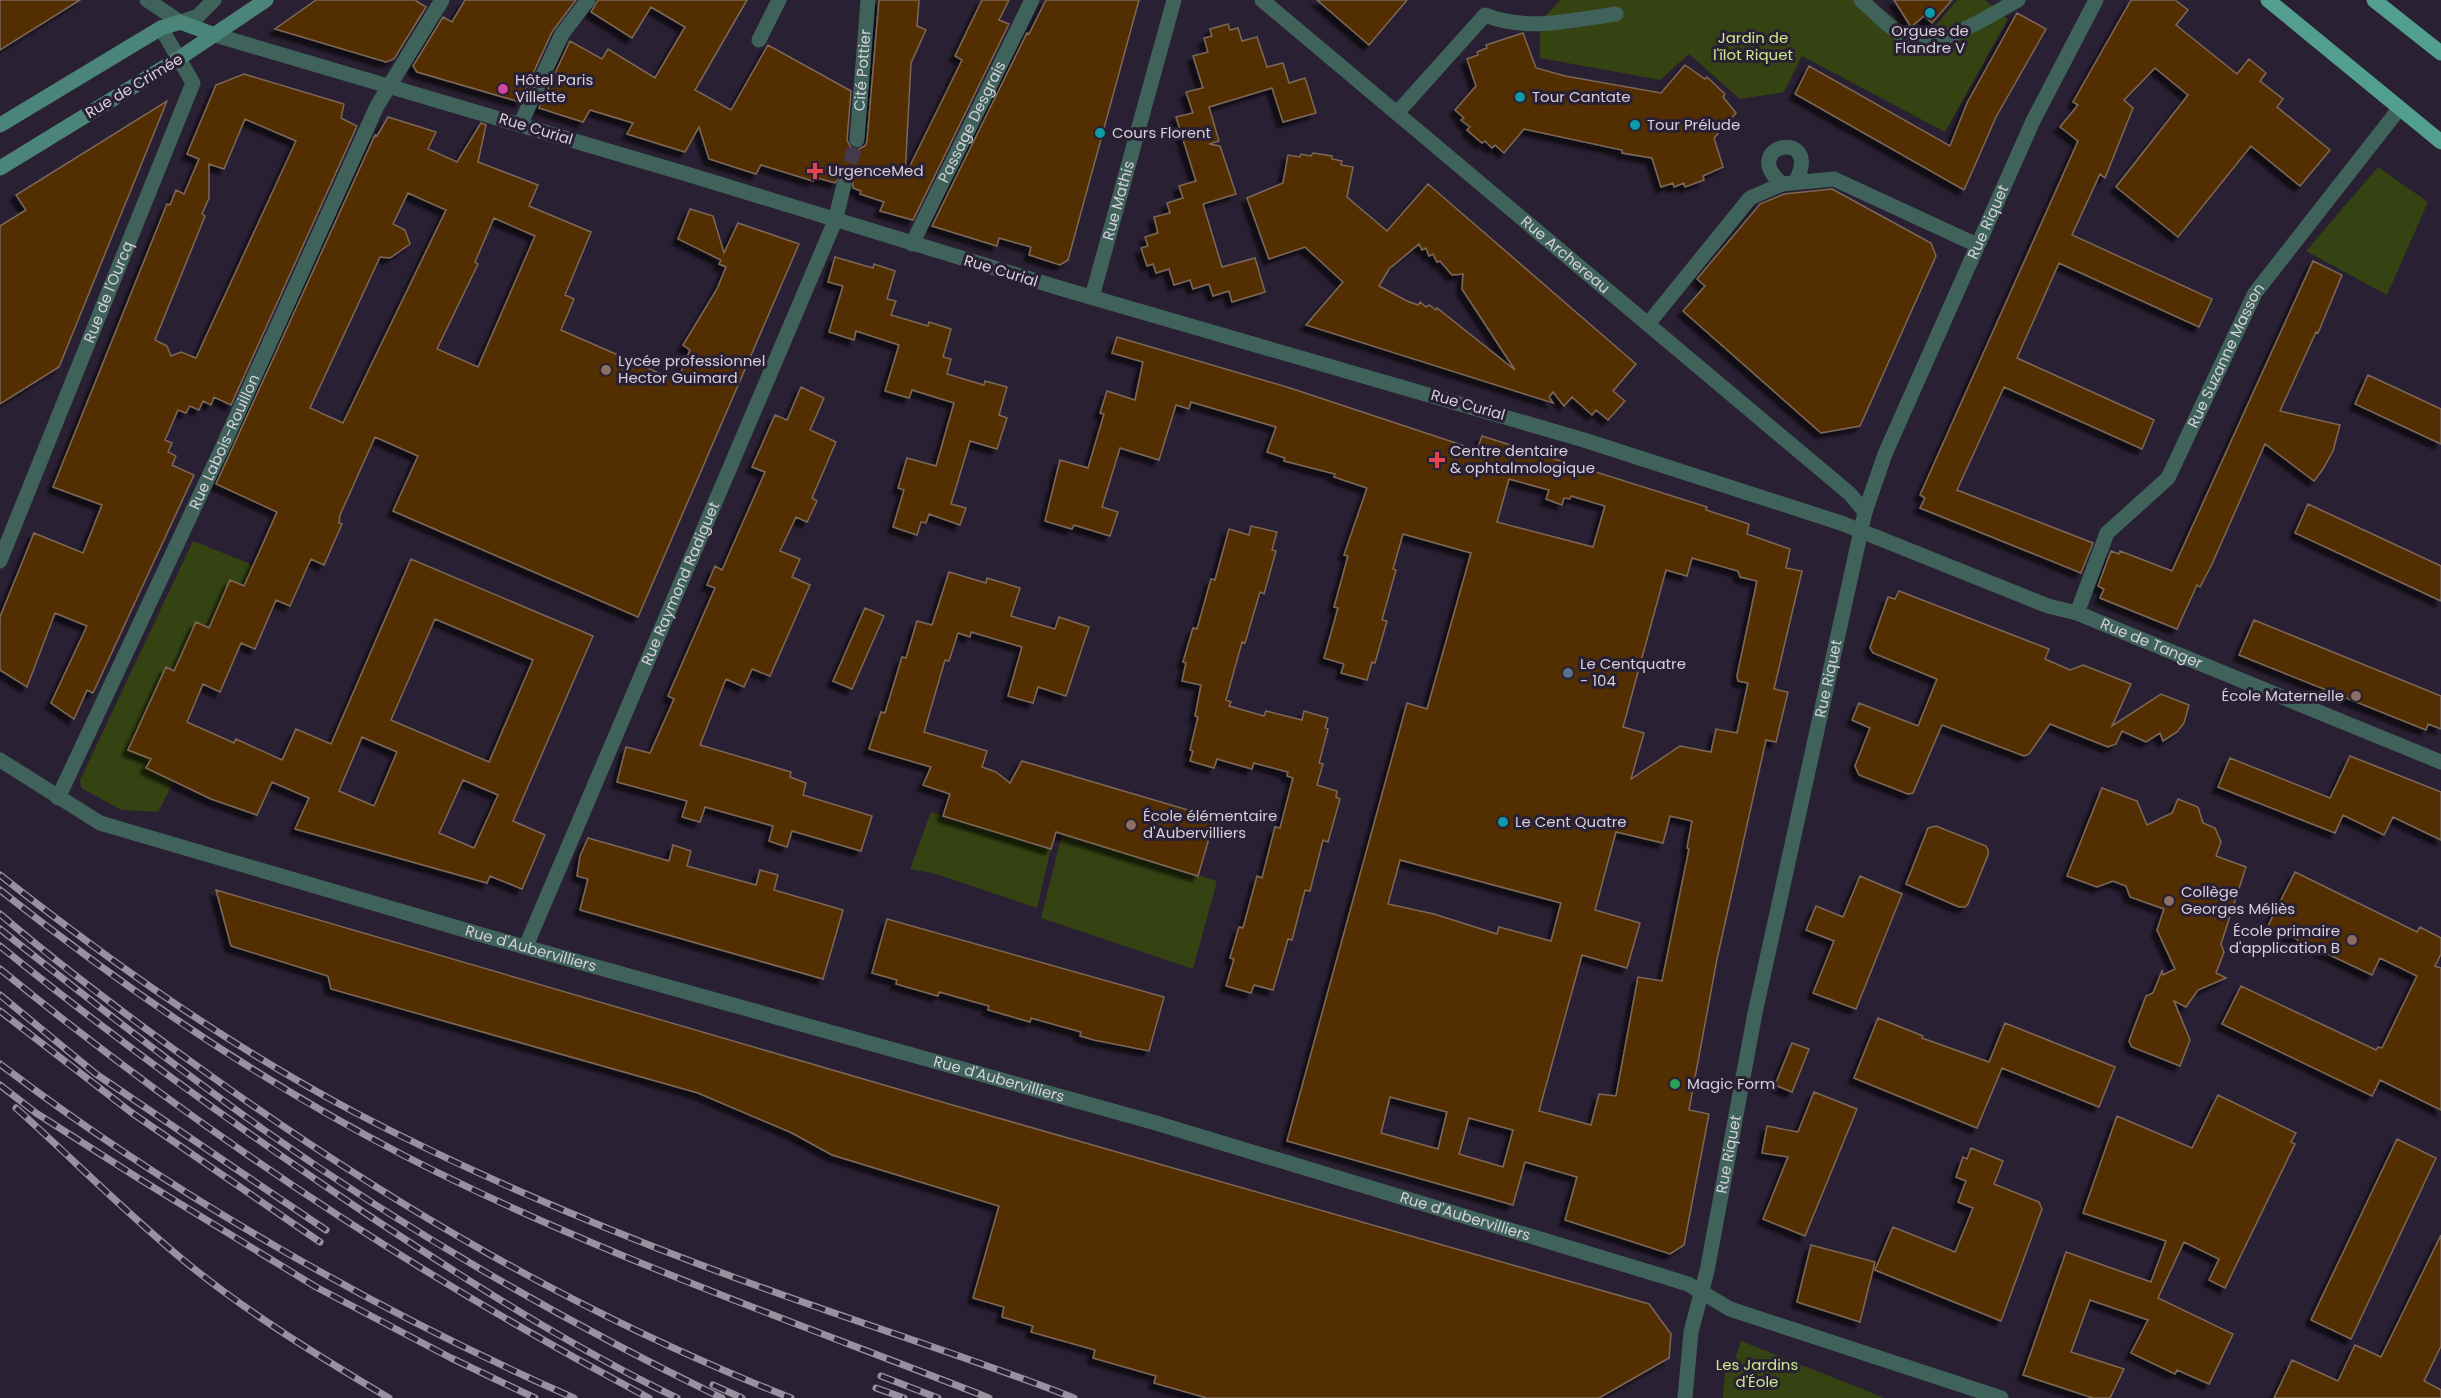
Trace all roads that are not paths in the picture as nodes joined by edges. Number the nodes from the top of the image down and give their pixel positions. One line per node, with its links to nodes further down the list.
1 (147, 0): 17 (street, Rue Curial)
2 (214, 0): 17 (street)
3 (266, 0): 19 (main road, Rue de Crimée)
4 (442, 0): 23 (street, Rue Labois-Rouillon)
5 (588, 0): 27 (street)
6 (779, 0): 20 (street)
7 (868, 0): 28 (street, Cité Pottier)
8 (1032, 0): 33 (street, Passage Desgrais)
9 (1262, 0): 25 (street, Rue Archereau)
10 (1861, 0): 11 (street)
11 (2018, 0)
12 (2096, 0): 34 (street, Rue Riquet)
13 (2268, 0): 24 (main road)
14 (2374, 0): 21 (main road)
15 (1171, 1): 35 (street, Rue Mathis)
16 (1616, 14): 25 (street)
17 (180, 22): 18 (main road); 19 (main road, Rue Curial)
18 (160, 28): 22 (street, Rue de l'Ourcq); 26 (main road)
19 (215, 35): 22 (main road, Rue de Crimée); 23 (street, Rue Curial)
20 (759, 40)
21 (2441, 53)
22 (178, 59): 30 (main road, Rue de Crimée); 39 (street, Rue de l'Ourcq)
23 (390, 86): 27 (street, Rue Curial); 43 (street, Rue Labois-Rouillon)
24 (2399, 109): 29 (main road); 40 (street, Rue Suzanne Masson)
25 (1397, 113): 36 (street, Rue Archereau)
26 (0, 125)
27 (520, 125): 32 (street, Rue Curial)
28 (857, 140)
29 (2441, 142)
30 (0, 168)
31 (844, 185): 32 (street)
32 (835, 221): 33 (street, Rue Curial); 44 (street, Rue Raymond Radiguet)
33 (912, 244): 35 (street, Rue Curial)
34 (1977, 245): 36 (street); 37 (street, Rue Riquet)
35 (1092, 297): 38 (street, Rue Curial)
36 (1648, 324): 37 (street, Rue Archereau)
37 (1865, 512): 38 (street, Rue Riquet)
38 (1860, 531): 40 (street, Rue de Tanger); 45 (street, Rue Riquet)
39 (0, 561)
40 (2077, 613): 42 (street, Rue de Tanger)
41 (0, 760): 43 (street, Rue d'Aubervilliers)
42 (2441, 762)
43 (58, 798): 44 (street, Rue d'Aubervilliers)
44 (526, 946): 45 (street, Rue d'Aubervilliers)
45 (1700, 1292): 46 (street, Rue Riquet); 47 (street, Rue d'Aubervilliers)
46 (1685, 1398)
47 (2001, 1398)

